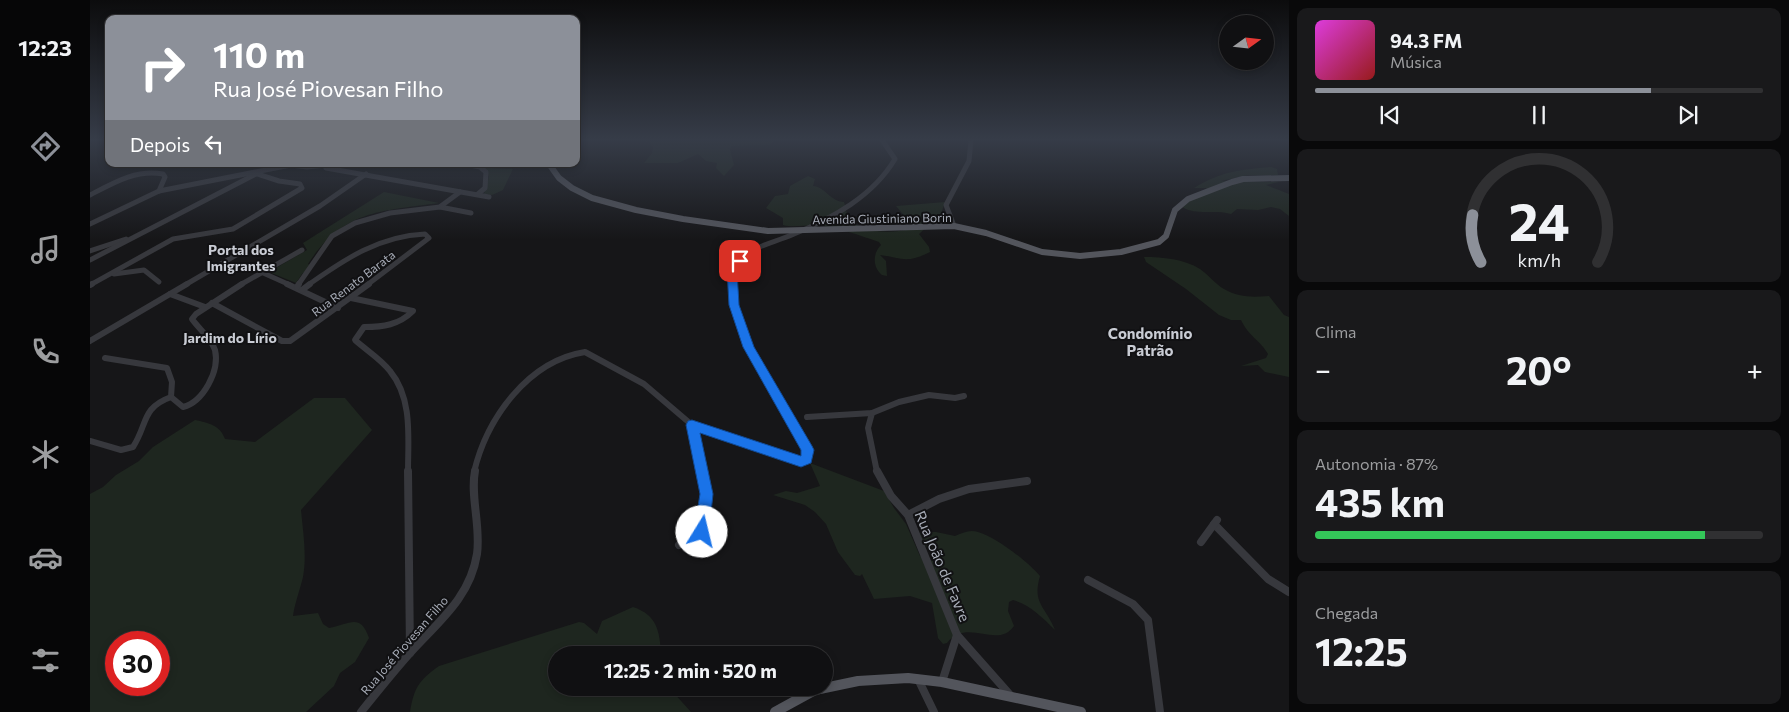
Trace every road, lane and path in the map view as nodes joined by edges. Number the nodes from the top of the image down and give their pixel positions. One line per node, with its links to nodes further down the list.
1 (140, 173): 15 (street)
2 (157, 173): 12 (street)
3 (255, 173): 12 (street)
4 (256, 173): 22 (street); 29 (street)
5 (361, 173): 10 (street)
6 (486, 173): 14 (street)
7 (556, 173): 21 (main road, Avenida Giustiniano Borin)
8 (888, 173): 21 (street)
9 (963, 173): 20 (street)
10 (366, 174): 13 (street); 33 (street)
11 (1289, 178): 20 (main road, Avenida Giustiniano Borin)
12 (160, 191): 19 (street)
13 (460, 192): 14 (street); 17 (street)
14 (478, 194): 16 (street)
15 (90, 195)
16 (489, 197)
17 (440, 207): 18 (street); 26 (street)
18 (470, 213)
19 (90, 224)
20 (954, 226): 21 (main road, Avenida Giustiniano Borin)
21 (803, 231): 45 (street, Rua José Piovesan Filho)
22 (142, 234): 24 (street); 25 (street)
23 (302, 250): 27 (street)
24 (90, 251)
25 (90, 260)
26 (311, 270): 28 (street); 32 (street)
27 (261, 272): 32 (street); 35 (street)
28 (326, 273): 32 (street); 34 (street, Rua Renato Barata)
29 (108, 275): 30 (street); 31 (street)
30 (159, 282)
31 (90, 285)
32 (299, 288): 37 (street)
33 (170, 294): 36 (street); 38 (street)
34 (351, 298): 37 (street, Rua Renato Barata); 55 (street)
35 (212, 303): 36 (street); 37 (street, Rua Renato Barata)
36 (205, 307): 41 (street)
37 (338, 308)
38 (90, 342)
39 (105, 358): 41 (street)
40 (964, 396): 42 (street)
41 (170, 397): 47 (street)
42 (872, 413): 43 (street); 46 (street)
43 (856, 415): 44 (street); 46 (street)
44 (807, 417)
45 (692, 425): 51 (street); 55 (street, Rua José Piovesan Filho)
46 (868, 428): 49 (street, Rua João de Favre)
47 (90, 440)
48 (1027, 481): 49 (street)
49 (908, 515): 54 (street, Rua João de Favre)
50 (1200, 542): 53 (street)
51 (679, 545)
52 (1088, 580): 63 (street)
53 (1289, 592)
54 (957, 635): 57 (street); 58 (street, Rua João de Favre)
55 (410, 653): 59 (street, Rua José Piovesan Filho)
56 (918, 679): 57 (main road); 60 (main road); 61 (street)
57 (942, 682): 58 (main road)
58 (1012, 697): 62 (main road)
59 (361, 712)
60 (775, 712)
61 (934, 712)
62 (1080, 712)
63 (1160, 712)

